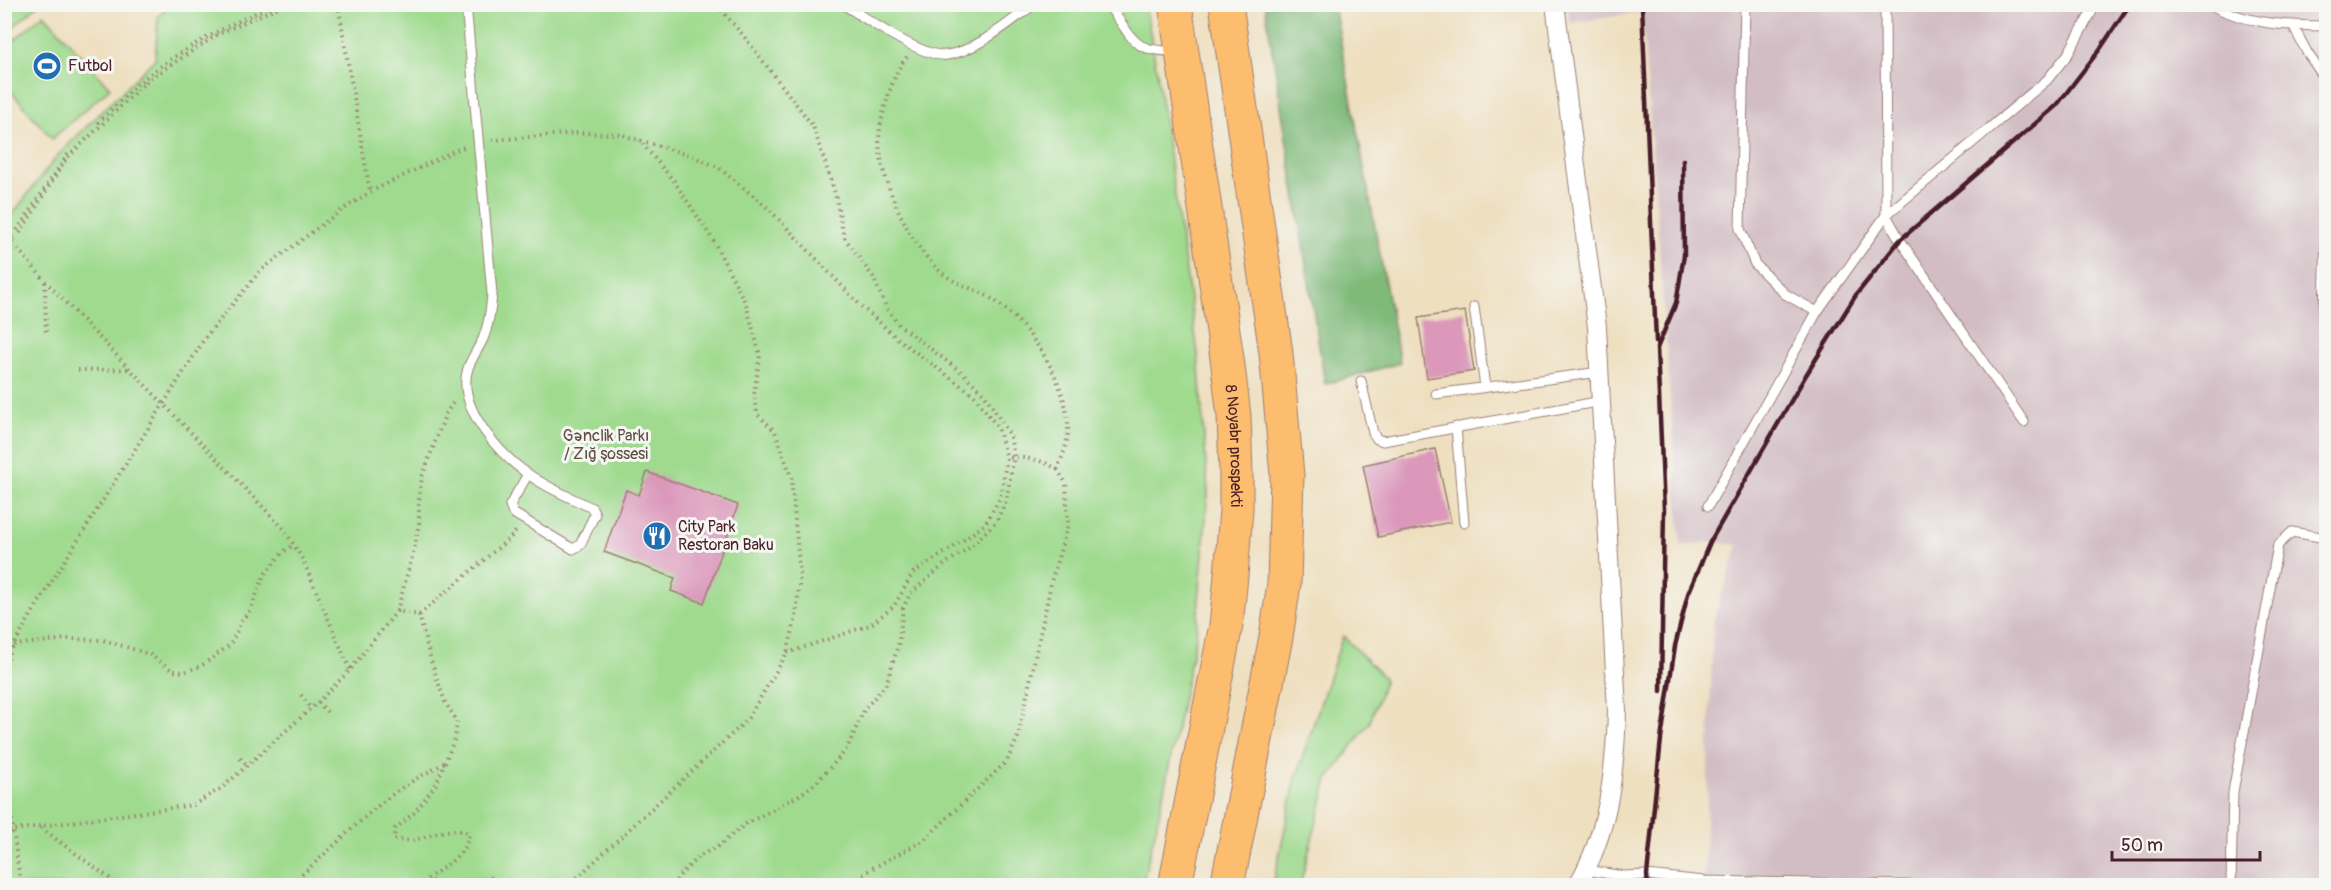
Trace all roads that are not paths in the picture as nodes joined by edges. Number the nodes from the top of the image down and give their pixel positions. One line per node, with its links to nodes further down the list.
1 (466, 4): 28 (lane)
2 (843, 4): 3 (lane)
3 (1035, 4)
4 (1107, 4): 14 (lane)
5 (1175, 4): 14 (highway, 8 Noyabr prospekti)
6 (1226, 4): 34 (highway)
7 (1554, 4): 21 (street)
8 (1745, 4): 19 (lane)
9 (1886, 4): 16 (lane)
10 (2096, 4): 16 (lane)
11 (2209, 4): 12 (lane)
12 (2293, 26): 13 (lane); 15 (lane)
13 (2326, 26)
14 (1181, 51): 33 (highway, 8 Noyabr prospekti)
15 (2326, 80)
16 (1886, 214): 19 (lane); 26 (lane)
17 (2326, 233): 20 (lane)
18 (1474, 307): 23 (lane)
19 (1817, 312): 29 (lane)
20 (2326, 320)
21 (1600, 372): 23 (lane); 25 (street)
22 (1361, 381): 27 (lane)
23 (1485, 387): 24 (lane)
24 (1436, 394)
25 (1602, 401): 27 (lane); 32 (street)
26 (2024, 422)
27 (1456, 427): 30 (lane)
28 (528, 474): 28 (lane)
29 (1708, 506)
30 (1464, 523)
31 (2326, 538): 36 (lane)
32 (1581, 878): 35 (lane)
33 (1175, 885)
34 (1227, 885)
35 (1951, 885)
36 (2231, 885)

